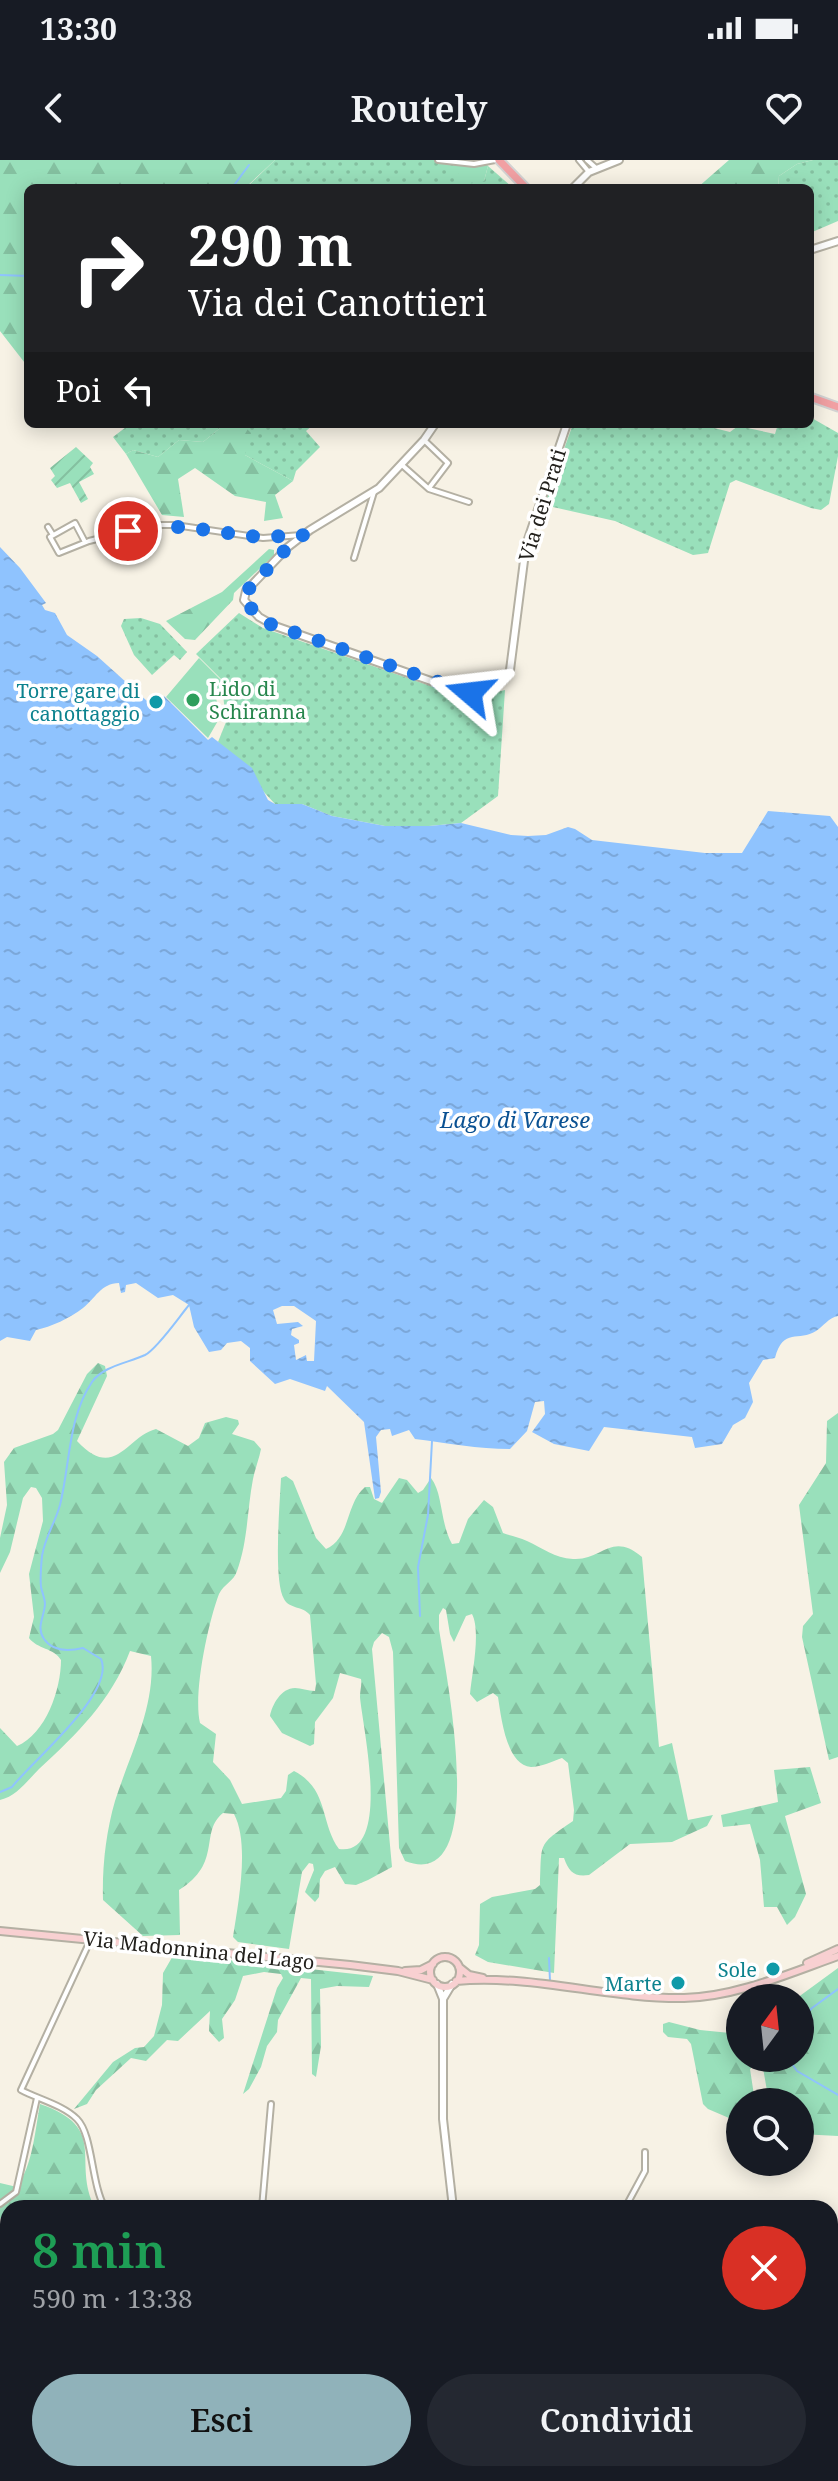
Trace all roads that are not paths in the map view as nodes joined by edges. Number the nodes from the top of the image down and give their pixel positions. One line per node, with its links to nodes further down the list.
1 (438, 160): 2 (street)
2 (497, 160): 7 (main road)
3 (579, 160): 6 (street)
4 (587, 160): 6 (street)
5 (619, 160): 6 (street)
6 (592, 170): 8 (street)
7 (522, 184)
8 (577, 184)
9 (838, 241): 10 (street)
10 (814, 249)
11 (814, 398): 12 (main road)
12 (838, 407)
13 (432, 428): 15 (street)
14 (566, 428): 22 (street, Via dei Prati)
15 (424, 440): 16 (street); 17 (street)
16 (402, 465): 17 (street); 18 (street)
17 (429, 488): 19 (street)
18 (374, 492): 22 (street); 24 (street)
19 (469, 502)
20 (48, 527): 21 (street)
21 (53, 535): 23 (street); 23 (street)
22 (303, 535): 23 (street)
23 (85, 542)
24 (354, 558)
25 (0, 1931): 26 (main road, Via Madonnina del Lago)
26 (90, 1940): 31 (main road, Via Madonnina del Lago); 37 (street)
27 (838, 1949): 32 (main road)
28 (838, 1956): 32 (main road)
29 (433, 1964): 30 (main road); 31 (main road, Via Madonnina del Lago); 34 (main road)
30 (459, 1967): 33 (main road); 35 (main road)
31 (398, 1971): 34 (main road, Via Madonnina del Lago)
32 (778, 1976): 33 (main road)
33 (494, 1981): 35 (main road)
34 (435, 1982): 35 (main road); 36 (street)
35 (454, 1983): 36 (street)
36 (443, 1999): 43 (street)
37 (37, 2098): 40 (street); 41 (street)
38 (271, 2104): 42 (street)
39 (645, 2152): 44 (street)
40 (5, 2200)
41 (100, 2200)
42 (263, 2200)
43 (452, 2200)
44 (629, 2200)

